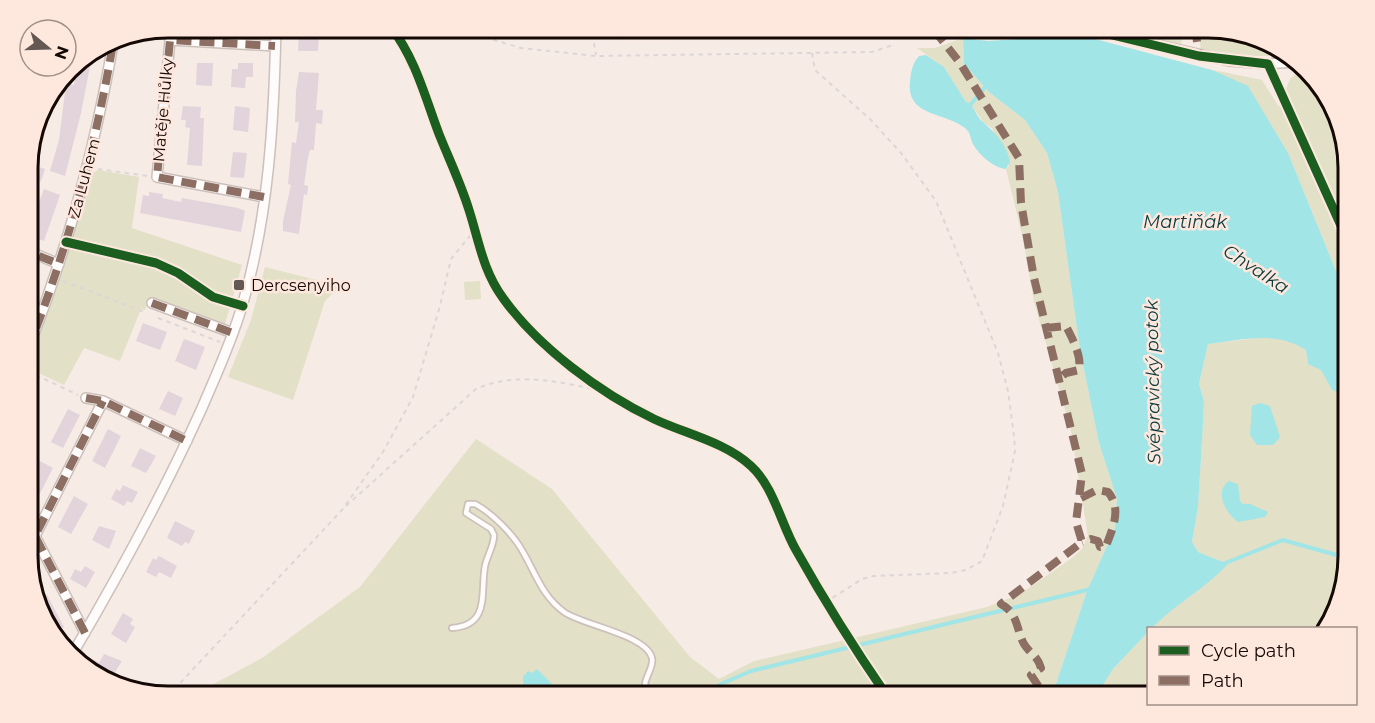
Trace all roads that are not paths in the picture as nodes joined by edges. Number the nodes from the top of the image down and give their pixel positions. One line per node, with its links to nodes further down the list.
1 (275, 38): 3 (street)
2 (1125, 38): 5 (street)
3 (275, 46): 6 (street); 6 (street, Matěje Hůlky)
4 (112, 50): 8 (street, Za Luhem)
5 (1284, 63)
6 (264, 197): 11 (street)
7 (38, 255): 8 (street)
8 (59, 264): 10 (street, Za Luhem)
9 (152, 303): 11 (street)
10 (38, 323)
11 (233, 333): 14 (street)
12 (86, 398): 13 (street)
13 (103, 401): 14 (street); 15 (street)
14 (187, 441): 18 (street)
15 (38, 530)
16 (38, 542): 18 (street)
17 (452, 628): 20 (lane)
18 (85, 633): 19 (street)
19 (76, 647)
20 (646, 686)

